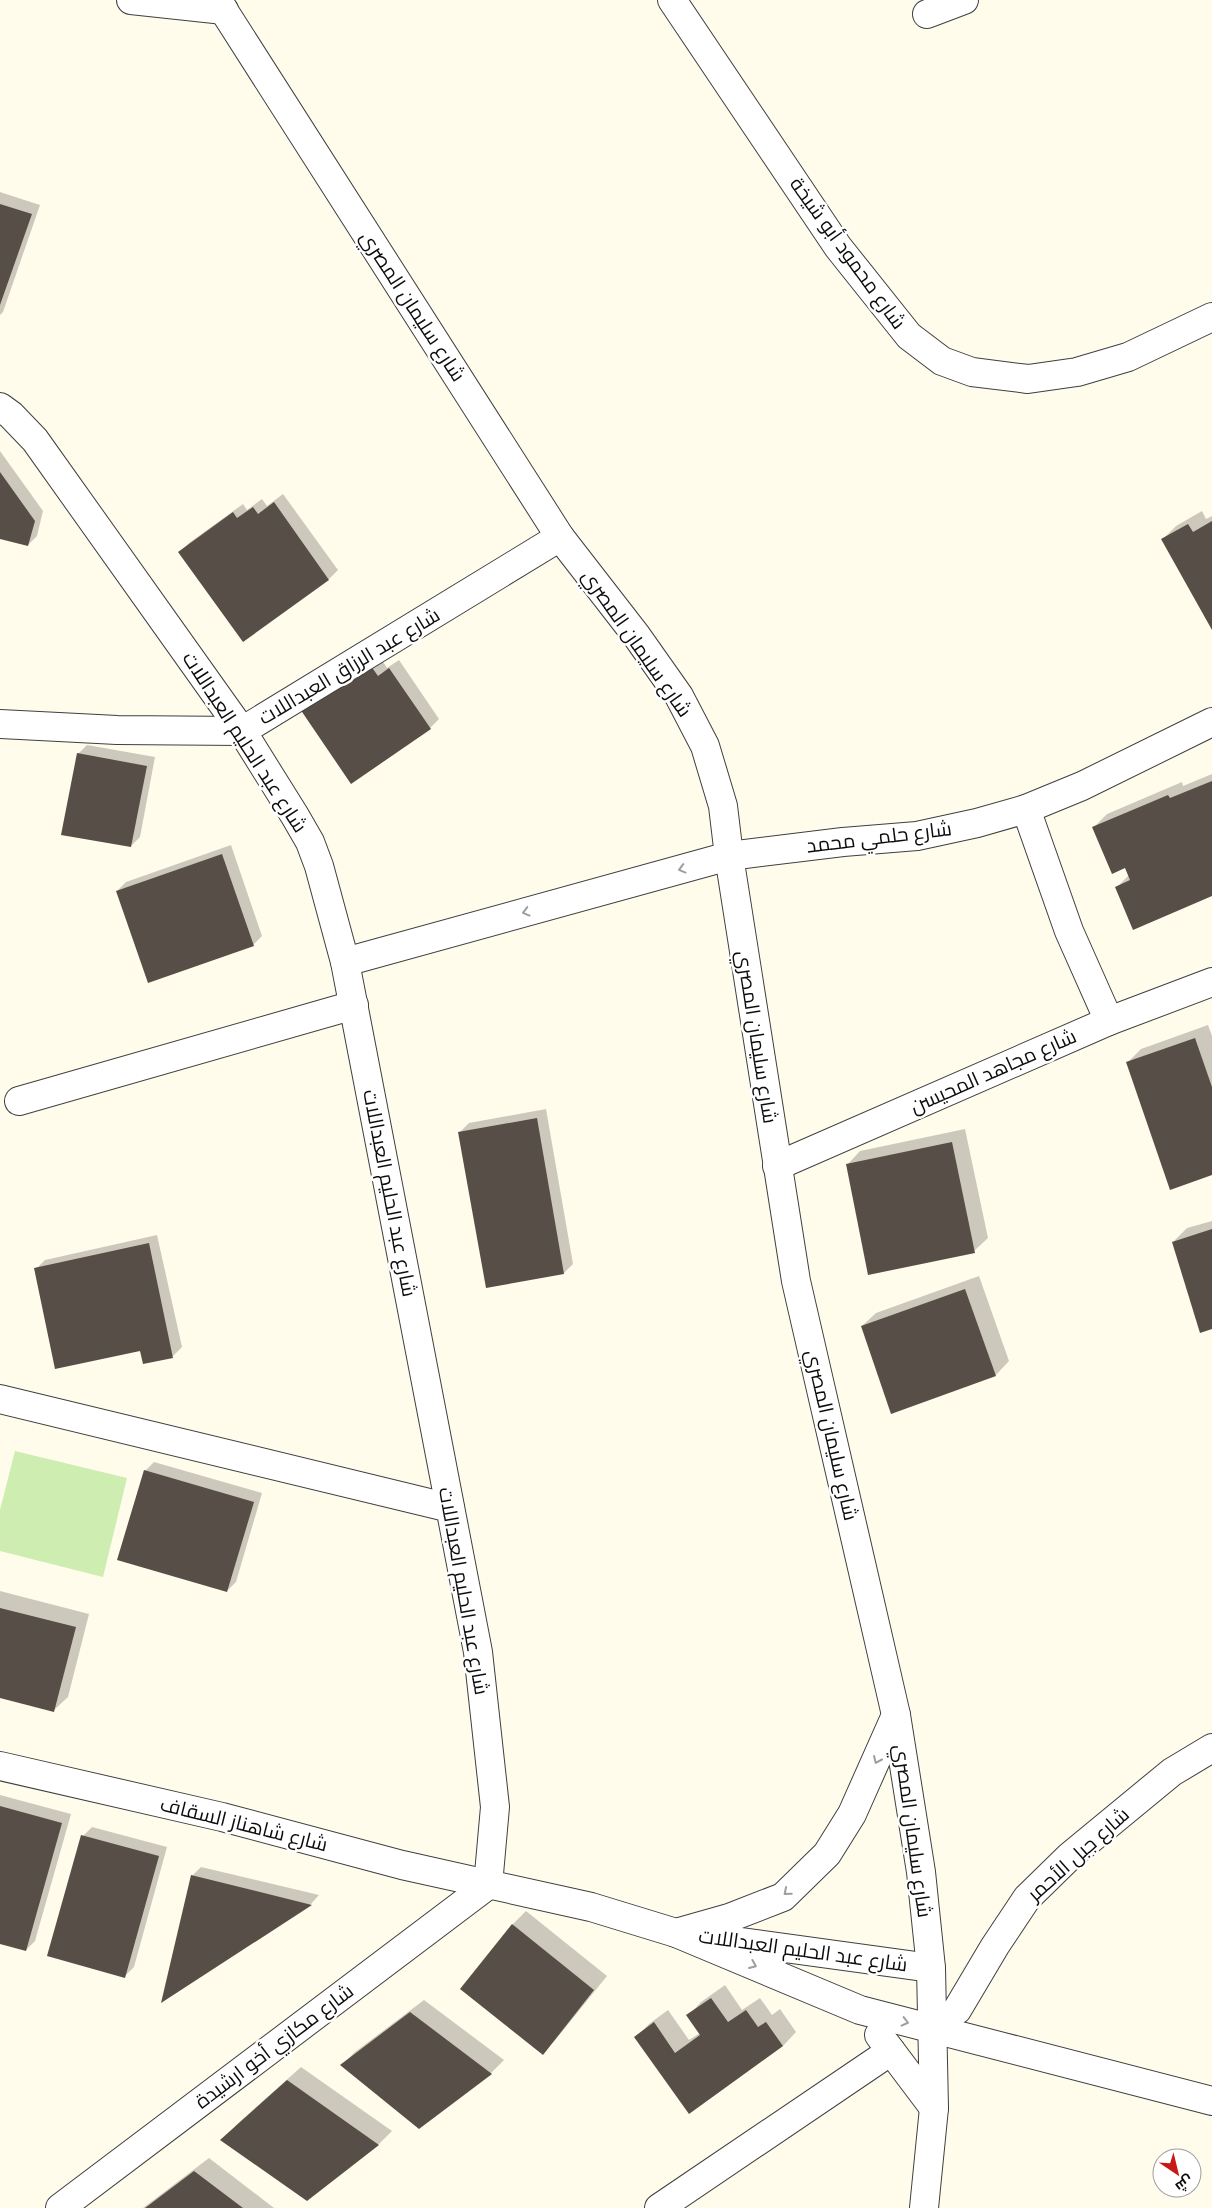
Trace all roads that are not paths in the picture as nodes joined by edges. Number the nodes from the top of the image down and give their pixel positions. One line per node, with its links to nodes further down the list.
1 (131, 0): 4 (street)
2 (672, 0): 6 (street, شارع محمود أبو شيخة)
3 (964, 0): 5 (street)
4 (221, 5): 8 (street, شارع سليمان المصري)
5 (927, 14)
6 (1212, 317)
7 (0, 407): 11 (street, شارع عبد الحليم العبداللات)
8 (560, 537): 11 (street, شارع عبد الرزاق العبداللات); 13 (street, شارع سليمان المصري)
9 (1212, 722): 12 (street, شارع حلمي محمد)
10 (0, 724): 11 (street, شارع عبد الرزاق العبداللات)
11 (242, 731): 14 (street, شارع عبد الحليم العبداللات)
12 (1026, 809): 13 (street, شارع حلمي محمد); 17 (street)
13 (729, 856): 14 (street, شارع حلمي محمد, one-way to 14); 19 (street, شارع سليمان المصري)
14 (345, 962): 16 (street, شارع عبد الحليم العبداللات)
15 (1212, 982): 17 (street, شارع مجاهد المحيسن)
16 (354, 1005): 18 (street); 21 (street, شارع عبد الحليم العبداللات)
17 (1108, 1021): 19 (street, شارع مجاهد المحيسن)
18 (19, 1101)
19 (777, 1166): 22 (street, شارع سليمان المصري)
20 (0, 1399): 21 (street)
21 (450, 1508): 25 (street, شارع عبد الحليم العبداللات)
22 (896, 1716): 26 (street, one-way to 26); 27 (street, شارع سليمان المصري)
23 (1212, 1748): 29 (street, شارع جبل الأحمر)
24 (0, 1766): 25 (street, شارع شاهناز السقاف)
25 (488, 1885): 26 (street, شارع عبد الحليم العبداللات); 33 (street, شارع مكازي أخو ارشيدة)
26 (676, 1933): 27 (street, شارع عبد الحليم العبداللات); 28 (street, شارع عبد الحليم العبداللات, one-way to 28)
27 (931, 1968): 29 (street, شارع سليمان المصري)
28 (860, 2010): 29 (street, شارع عبد الحليم العبداللات, one-way to 29); 30 (street)
29 (932, 2028): 31 (street, شارع عبد الحليم العبداللات); 32 (street, شارع سليمان المصري)
30 (891, 2051): 32 (street); 34 (street)
31 (1212, 2102)
32 (934, 2108): 35 (street, شارع سليمان المصري)
33 (60, 2208)
34 (659, 2208)
35 (924, 2208)

